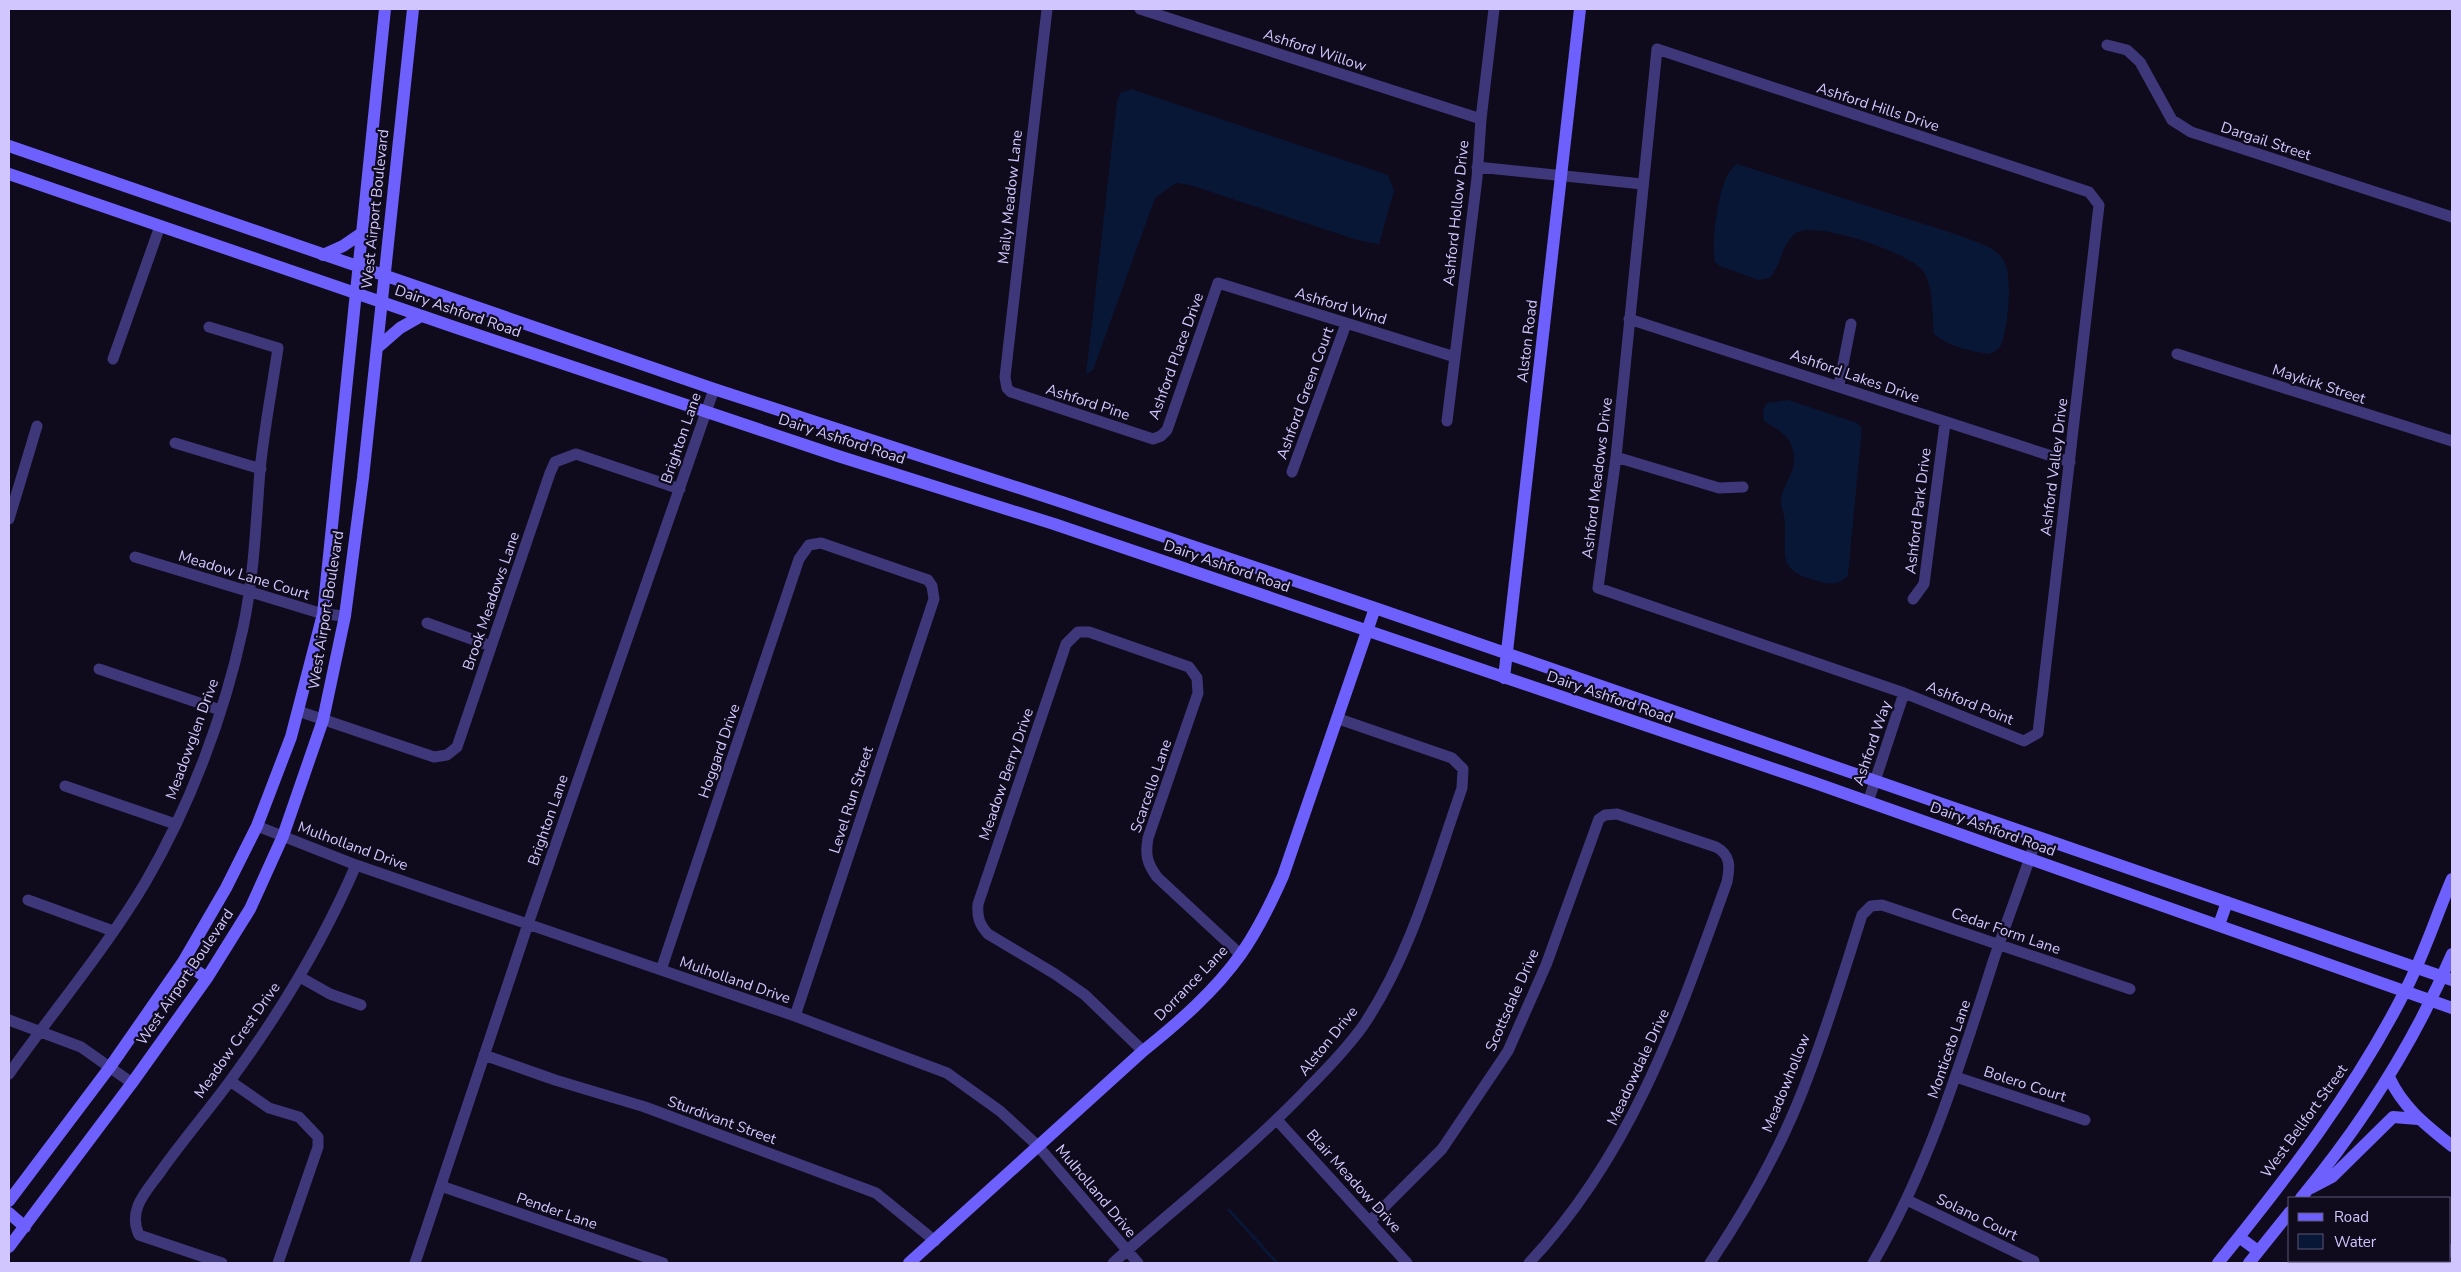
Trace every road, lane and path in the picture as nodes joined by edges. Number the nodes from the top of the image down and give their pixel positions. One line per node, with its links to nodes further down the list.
1 (385, 9): 18 (main road, West Airport Boulevard)
2 (413, 9): 21 (main road, West Airport Boulevard)
3 (1047, 9): 35 (street, Maily Meadow Lane)
4 (1140, 9): 9 (street, Ashford Willow)
5 (1494, 9): 9 (street, Ashford Hollow Drive)
6 (1580, 9): 13 (main road, Alston Road)
7 (2107, 45): 16 (street, Dargail Street)
8 (1657, 49): 14 (street, Ashford Meadows Drive); 15 (street, Ashford Hills Drive)
9 (1481, 119): 11 (street, Ashford Hollow Drive)
10 (9, 146): 19 (main road, Dairy Ashford Road)
11 (1478, 167): 13 (street); 32 (street, Ashford Hollow Drive)
12 (9, 174): 17 (main road, Dairy Ashford Road)
13 (1562, 175): 14 (street); 63 (main road, Alston Road)
14 (1642, 184): 26 (street, Ashford Meadows Drive)
15 (2089, 192): 45 (street, Ashford Valley Drive)
16 (2452, 217)
17 (160, 226): 23 (main road, Dairy Ashford Road); 33 (street)
18 (362, 233): 19 (main road); 20 (main road, West Airport Boulevard)
19 (323, 255): 20 (main road, Dairy Ashford Road)
20 (358, 267): 21 (main road, Dairy Ashford Road); 23 (main road, West Airport Boulevard)
21 (384, 276): 24 (main road, West Airport Boulevard); 36 (main road, Dairy Ashford Road)
22 (1218, 283): 27 (street, Ashford Wind); 41 (street, Ashford Place Drive)
23 (355, 293): 24 (main road, Dairy Ashford Road); 58 (main road, West Airport Boulevard)
24 (382, 302): 25 (main road, Dairy Ashford Road); 30 (main road, West Airport Boulevard)
25 (421, 316): 30 (main road); 37 (main road, Dairy Ashford Road)
26 (1629, 319): 34 (street, Ashford Lakes Drive); 44 (street, Ashford Meadows Drive)
27 (1346, 324): 32 (street, Ashford Wind); 47 (street, Ashford Green Court)
28 (1851, 324): 34 (street)
29 (209, 327): 46 (street, Meadowglen Drive)
30 (377, 348): 59 (main road, West Airport Boulevard)
31 (2177, 354): 42 (street, Maykirk Street)
32 (1455, 357): 38 (street, Ashford Hollow Drive)
33 (113, 359)
34 (1839, 385): 39 (street, Ashford Lakes Drive)
35 (1007, 388): 41 (street, Ashford Pine)
36 (714, 389): 37 (street, Brighton Lane); 50 (main road, Dairy Ashford Road)
37 (706, 412): 49 (street, Brighton Lane); 52 (main road, Dairy Ashford Road)
38 (1448, 421)
39 (1945, 423): 45 (street, Ashford Lakes Drive); 56 (street, Ashford Park Drive)
40 (37, 426): 51 (street)
41 (1160, 436)
42 (2452, 441)
43 (175, 443): 46 (street)
44 (1616, 457): 48 (street); 67 (street, Ashford Meadows Drive)
45 (2070, 462): 72 (street, Ashford Valley Drive)
46 (261, 469): 54 (street, Meadowglen Drive)
47 (1292, 472)
48 (1743, 487)
49 (680, 489): 62 (street, Brook Meadows Lane); 87 (street, Brighton Lane)
50 (1062, 502): 52 (main road); 57 (main road, Dairy Ashford Road)
51 (9, 519)
52 (1054, 524): 61 (main road, Dairy Ashford Road)
53 (136, 557): 54 (street, Meadow Lane Court)
54 (249, 592): 58 (street, Meadow Lane Court); 68 (street, Meadowglen Drive)
55 (933, 593): 95 (street, Hoggard Drive); 104 (street, Level Run Street)
56 (1913, 599)
57 (1375, 608): 61 (main road, Dorrance Lane); 63 (main road, Dairy Ashford Road)
58 (323, 614): 59 (street, Meadow Lane Court); 69 (main road, West Airport Boulevard)
59 (345, 616): 71 (main road, West Airport Boulevard)
60 (427, 623): 62 (street)
61 (1368, 631): 66 (main road, Dairy Ashford Road); 70 (main road, Dorrance Lane)
62 (491, 646): 71 (street, Brook Meadows Lane)
63 (1507, 653): 66 (main road, Alston Road); 73 (main road, Dairy Ashford Road)
64 (99, 669): 68 (street)
65 (1198, 678): 92 (street, Scarcello Lane); 107 (street, Meadow Berry Drive)
66 (1504, 678): 75 (main road, Dairy Ashford Road)
67 (1904, 693): 72 (street, Ashford Point); 73 (street, Ashford Way)
68 (220, 710): 76 (street, Meadowglen Drive)
69 (298, 711): 71 (street); 77 (main road, West Airport Boulevard)
70 (1339, 719): 92 (main road, Dorrance Lane); 116 (street, Alston Drive)
71 (323, 720): 78 (main road, West Airport Boulevard)
72 (2024, 741)
73 (1875, 779): 75 (street, Ashford Way); 79 (main road, Dairy Ashford Road)
74 (65, 786): 76 (street)
75 (1868, 802): 81 (main road, Dairy Ashford Road)
76 (175, 824): 89 (street, Meadowglen Drive)
77 (256, 826): 78 (street, Mulholland Drive); 93 (main road, West Airport Boulevard)
78 (283, 836): 82 (street, Mulholland Drive); 97 (main road, West Airport Boulevard)
79 (2037, 837): 81 (street, Monticeto Lane); 85 (main road, Dairy Ashford Road)
80 (1729, 860): 126 (street, Scottsdale Drive); 142 (street, Meadowdale Drive)
81 (2029, 860): 88 (main road, Dairy Ashford Road); 90 (street, Monticeto Lane)
82 (356, 865): 87 (street, Mulholland Drive); 96 (street, Meadow Crest Drive)
83 (2452, 879): 94 (main road, West Bellfort Street)
84 (28, 900): 89 (street)
85 (2227, 902): 88 (main road); 94 (main road, Dairy Ashford Road)
86 (1871, 906): 90 (street, Cedar Form Lane); 143 (street, Meadowhollow)
87 (528, 924): 95 (street, Mulholland Drive); 108 (street, Brighton Lane)
88 (2219, 925): 100 (main road, Dairy Ashford Road)
89 (113, 931): 106 (street, Meadowglen Drive)
90 (1999, 945): 99 (street, Cedar Form Lane); 111 (street, Monticeto Lane)
91 (2452, 954): 98 (main road)
92 (1241, 955): 107 (main road, Dorrance Lane)
93 (183, 962): 97 (main road); 109 (main road, West Airport Boulevard)
94 (2416, 967): 98 (main road, Dairy Ashford Road); 100 (main road, West Bellfort Street)
95 (661, 970): 104 (street, Mulholland Drive)
96 (300, 977): 102 (street); 113 (street, Meadow Crest Drive)
97 (207, 978): 114 (main road, West Airport Boulevard)
98 (2447, 978): 101 (main road)
99 (2130, 989)
100 (2405, 991): 101 (main road, Dairy Ashford Road); 128 (main road, West Bellfort Street)
101 (2431, 1001): 103 (main road, Dairy Ashford Road); 112 (main road)
102 (362, 1005)
103 (2452, 1008)
104 (796, 1016): 118 (street, Mulholland Drive)
105 (9, 1020): 106 (street)
106 (39, 1031): 109 (street); 110 (street, Meadowglen Drive)
107 (1143, 1051): 118 (main road, Dorrance Lane)
108 (484, 1055): 120 (street, Brighton Lane); 129 (street, Sturdivant Street)
109 (110, 1066): 114 (street); 123 (main road, West Airport Boulevard)
110 (9, 1074)
111 (1956, 1077): 117 (street, Bolero Court); 122 (street, Monticeto Lane)
112 (2390, 1078): 115 (main road); 121 (main road)
113 (230, 1081): 134 (street, Meadow Crest Drive); 135 (street)
114 (132, 1083): 127 (main road, West Airport Boulevard)
115 (2418, 1119): 119 (main road); 121 (main road)
116 (1278, 1120): 126 (street, Blair Meadow Drive); 131 (street, Alston Drive)
117 (2085, 1120)
118 (1038, 1146): 129 (main road, Dorrance Lane); 131 (street, Mulholland Drive)
119 (2452, 1146)
120 (441, 1186): 136 (street, Brighton Lane); 137 (street, Pender Lane)
121 (2305, 1194)
122 (1907, 1200): 133 (street, Solano Court); 144 (street, Monticeto Lane)
123 (9, 1201)
124 (9, 1213): 127 (main road)
125 (2288, 1214): 132 (main road)
126 (1370, 1221): 141 (street, Blair Meadow Drive)
127 (25, 1227): 130 (main road, West Airport Boulevard)
128 (2239, 1237): 132 (main road); 145 (main road, West Bellfort Street)
129 (935, 1241): 138 (main road, Dorrance Lane)
130 (9, 1247)
131 (1127, 1251): 139 (street, Alston Drive); 140 (street, Mulholland Drive)
132 (2258, 1251): 146 (main road)
133 (2034, 1261)
134 (222, 1263)
135 (278, 1263)
136 (415, 1263)
137 (663, 1263)
138 (909, 1263)
139 (1113, 1263)
140 (1138, 1263)
141 (1408, 1263)
142 (1529, 1263)
143 (1710, 1263)
144 (1873, 1263)
145 (2218, 1263)
146 (2249, 1263)

